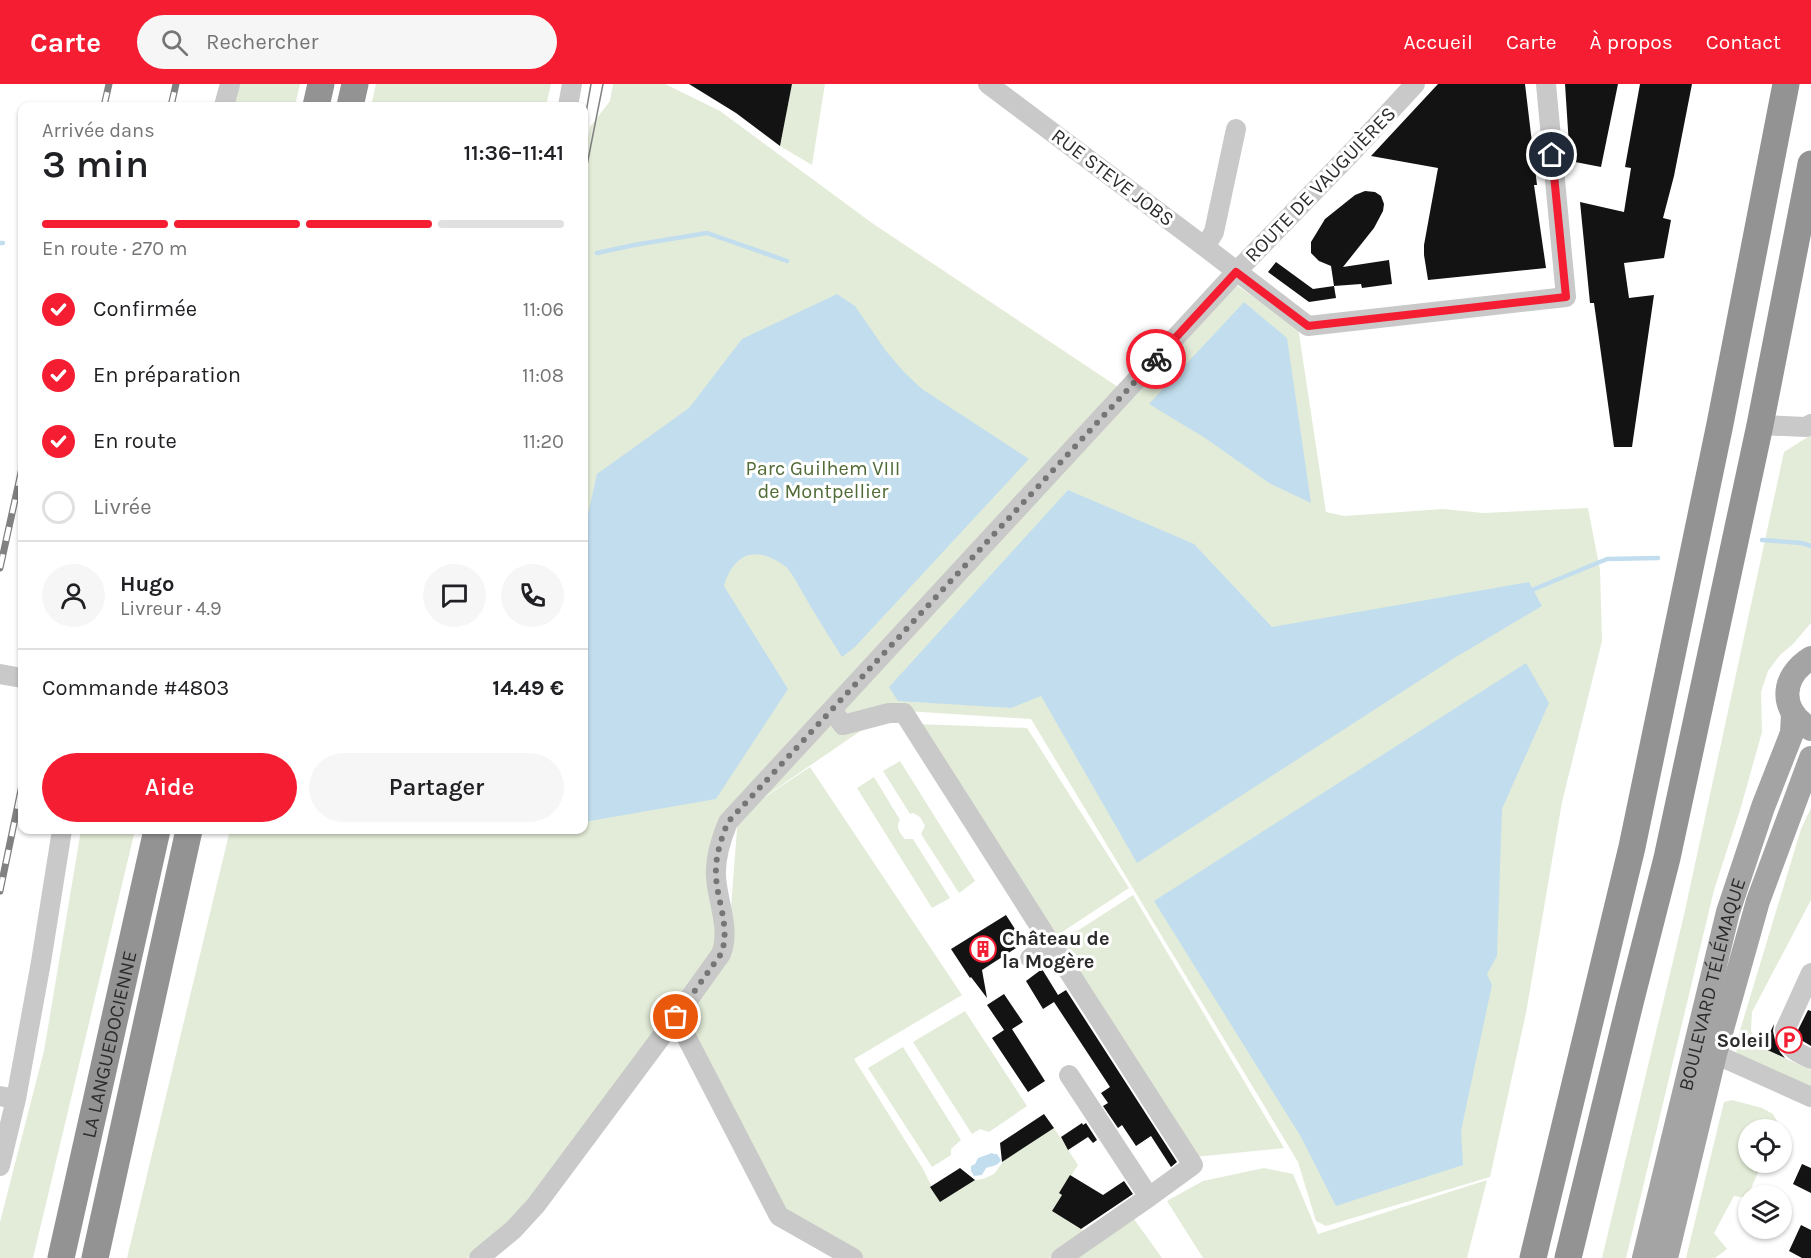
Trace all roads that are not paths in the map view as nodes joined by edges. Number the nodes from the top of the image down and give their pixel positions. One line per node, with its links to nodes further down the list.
1 (230, 84): 9 (street)
2 (321, 84): 10 (highway)
3 (355, 84): 11 (highway)
4 (572, 84): 12 (street)
5 (988, 84): 15 (street, RUE STEVE JOBS)
6 (1414, 84): 16 (street, ROUTE DE VAUGUIÈRES)
7 (1546, 84): 16 (street, RUE STEVE JOBS)
8 (1786, 84): 44 (highway)
9 (225, 102)
10 (317, 102)
11 (351, 102)
12 (569, 102)
13 (1236, 129): 15 (street)
14 (1811, 164): 18 (highway)
15 (1205, 246): 16 (street, RUE STEVE JOBS)
16 (1236, 272): 22 (street, ROUTE DE VAUGUIÈRES)
17 (1811, 424): 18 (street)
18 (1760, 425): 45 (highway)
19 (1811, 658): 23 (main road, BOULEVARD TÉLÉMAQUE)
20 (0, 674): 21 (street)
21 (18, 677)
22 (832, 710): 28 (street); 31 (street, ROUTE DE VAUGUIÈRES)
23 (1802, 722): 46 (main road, BOULEVARD TÉLÉMAQUE)
24 (1811, 758): 32 (main road, BOULEVARD TÉLÉMAQUE)
25 (61, 834): 35 (street)
26 (156, 834): 39 (highway, LA LANGUEDOCIENNE)
27 (188, 834): 40 (highway, LA LANGUEDOCIENNE)
28 (1052, 944): 29 (street); 38 (street)
29 (1030, 958)
30 (1811, 973): 33 (street)
31 (676, 1017): 41 (street, ROUTE DE VAUGUIÈRES); 42 (street)
32 (1715, 1054): 36 (street); 47 (main road, BOULEVARD TÉLÉMAQUE)
33 (1811, 1059)
34 (1068, 1076): 38 (street)
35 (8, 1097): 37 (street)
36 (1811, 1097)
37 (0, 1166)
38 (1149, 1197): 43 (street)
39 (62, 1258)
40 (95, 1258)
41 (480, 1258)
42 (853, 1258)
43 (1061, 1258)
44 (1533, 1258)
45 (1568, 1258)
46 (1644, 1258)
47 (1666, 1258)

